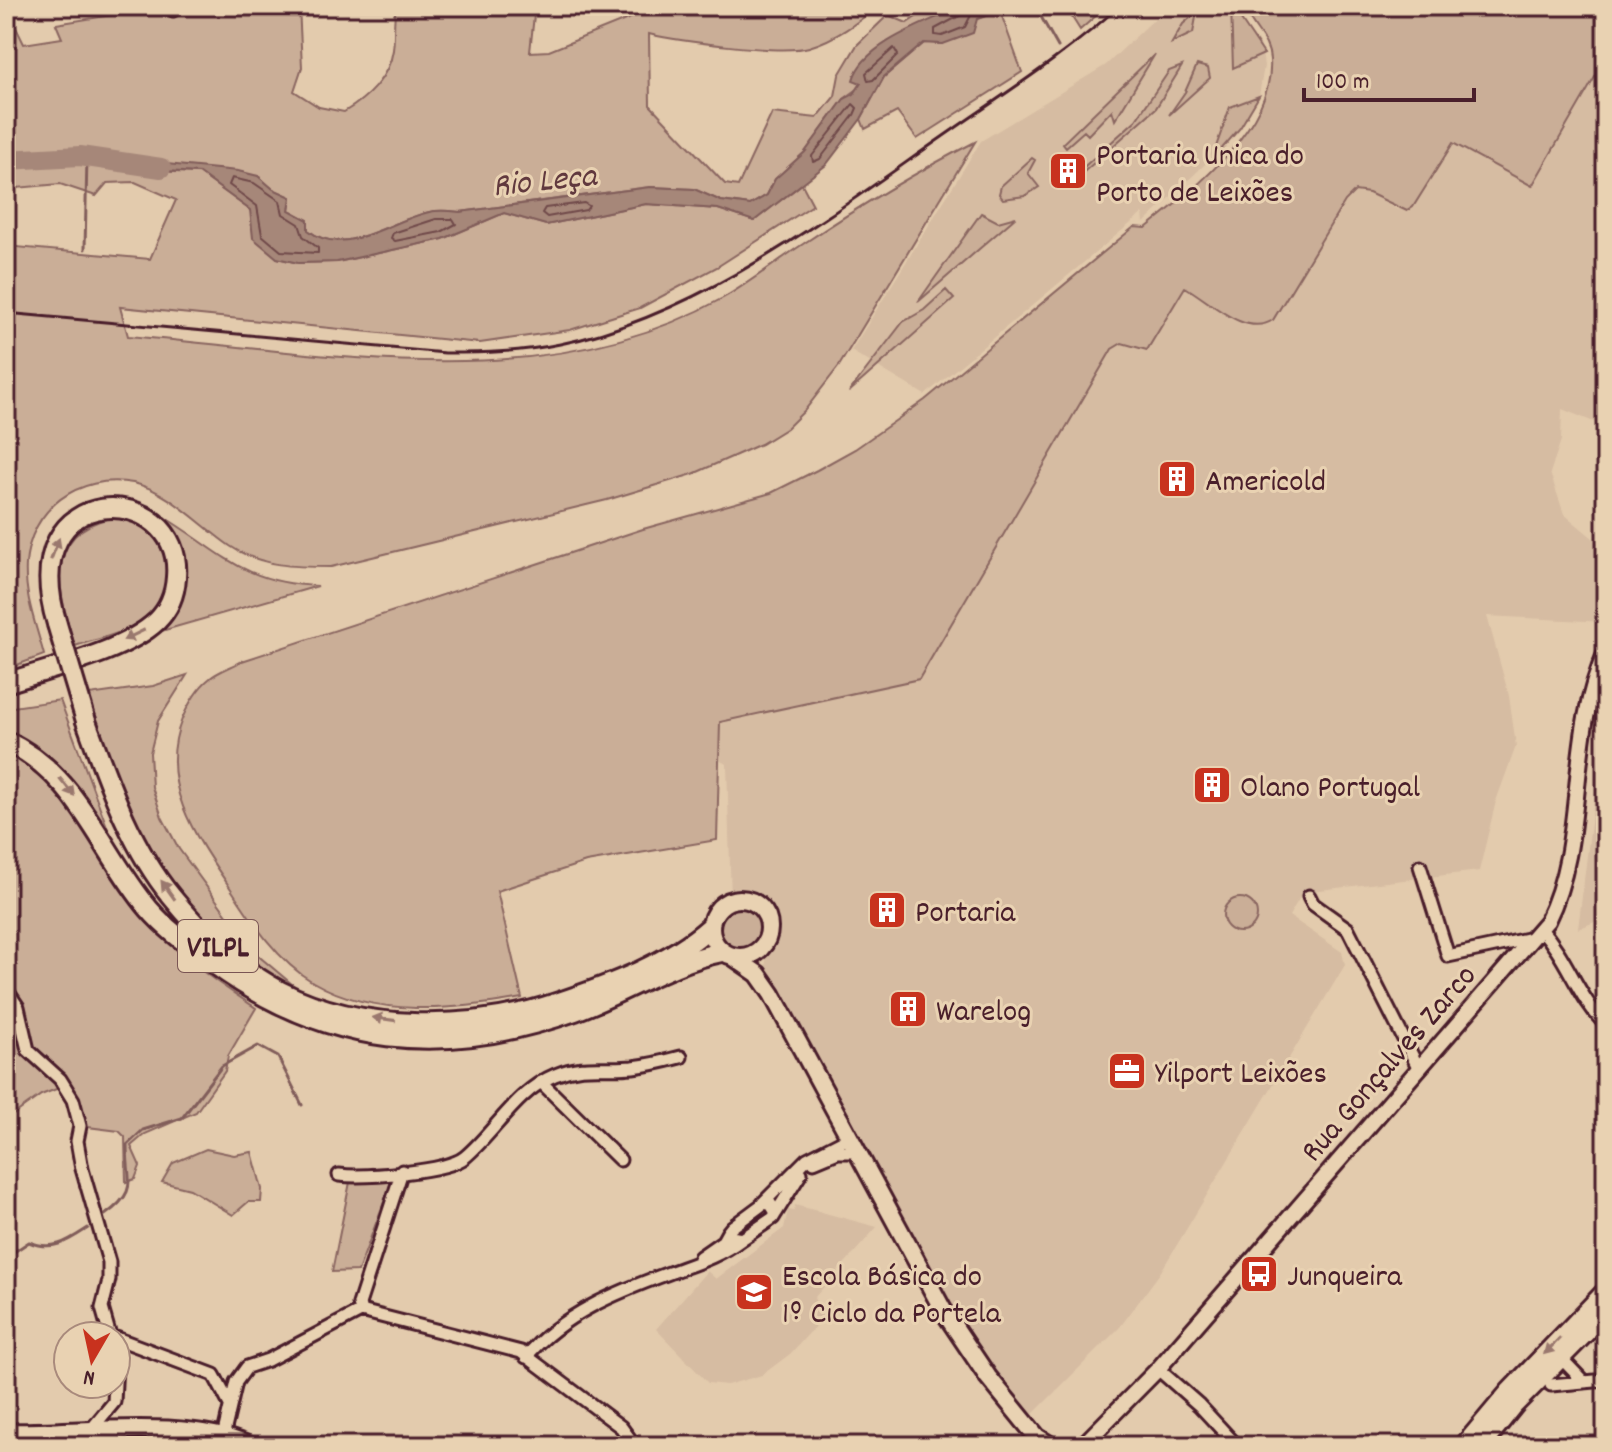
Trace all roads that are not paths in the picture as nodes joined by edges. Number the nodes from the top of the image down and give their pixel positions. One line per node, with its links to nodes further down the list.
1 (1606, 652): 7 (street, Rua Gonçalves Zarco)
2 (6, 683): 6 (highway, VILPL, one-way to 2, bridge)
3 (6, 741): 9 (highway, VILPL, one-way to 9)
4 (1420, 866): 7 (street)
5 (1309, 896): 14 (street)
6 (710, 927): 8 (main road); 9 (main road)
7 (1536, 933): 12 (street); 14 (street, Rua Gonçalves Zarco)
8 (765, 944): 9 (main road); 11 (main road)
9 (728, 955): 11 (main road)
10 (6, 989): 31 (street)
11 (772, 994): 16 (main road)
12 (1603, 1019)
13 (681, 1057): 15 (street)
14 (1418, 1067): 35 (street, Rua Gonçalves Zarco)
15 (541, 1082): 20 (street); 21 (street)
16 (837, 1112): 17 (main road); 18 (street)
17 (850, 1137): 18 (street); 19 (main road)
18 (831, 1143): 23 (street)
19 (858, 1152): 24 (street); 44 (main road)
20 (620, 1160)
21 (402, 1171): 22 (street); 29 (street)
22 (339, 1175)
23 (757, 1209): 24 (street); 25 (street)
24 (776, 1213): 26 (street)
25 (728, 1232): 26 (street); 27 (street)
26 (742, 1239): 27 (street)
27 (682, 1268): 33 (street)
28 (1606, 1290): 49 (main road, one-way to 49)
29 (361, 1311): 33 (street); 40 (street)
30 (1606, 1313): 34 (main road)
31 (106, 1320)
32 (132, 1344): 40 (street)
33 (526, 1357): 46 (street)
34 (1561, 1358): 37 (street); 50 (main road)
35 (1158, 1369): 47 (street, Rua Gonçalves Zarco); 48 (street)
36 (1606, 1380): 37 (street)
37 (1584, 1382): 38 (street)
38 (1551, 1385)
39 (114, 1400): 42 (street)
40 (230, 1405): 43 (street)
41 (6, 1432): 42 (main road)
42 (82, 1437): 43 (main road)
43 (223, 1437): 45 (main road)
44 (1042, 1443)
45 (243, 1445)
46 (635, 1446)
47 (1082, 1446)
48 (1237, 1446)
49 (1463, 1446)
50 (1482, 1446)

